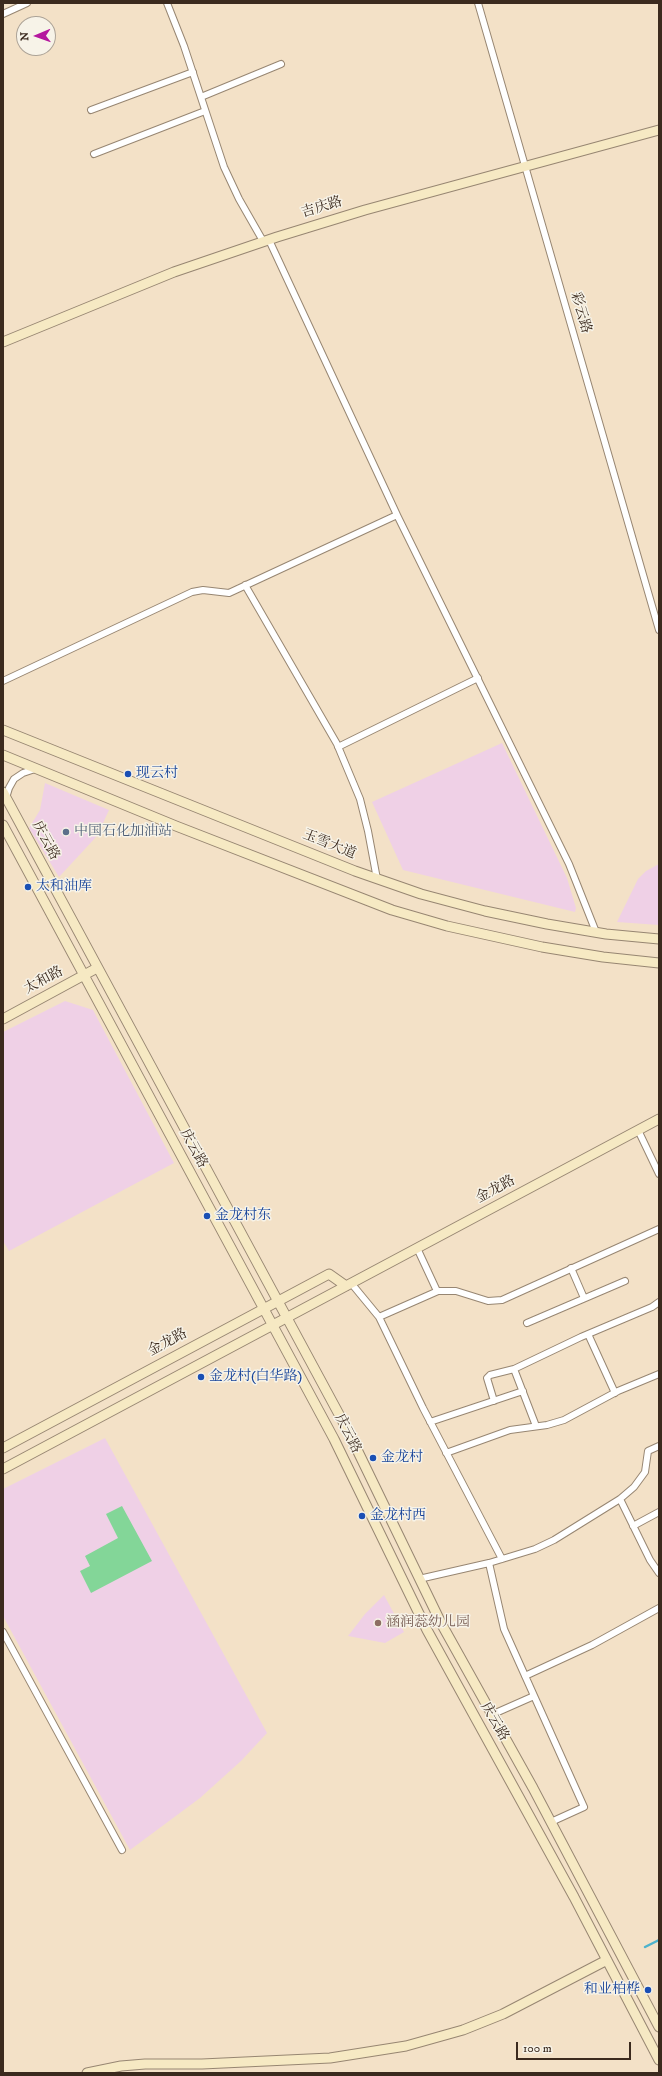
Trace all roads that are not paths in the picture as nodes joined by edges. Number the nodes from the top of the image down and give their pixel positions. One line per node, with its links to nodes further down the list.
1 (27, 3): 4 (street)
2 (167, 3): 6 (street)
3 (478, 3): 12 (street, 彩云路)
4 (3, 14)
5 (281, 64): 7 (street)
6 (193, 72): 7 (street); 8 (street)
7 (201, 97): 9 (street)
8 (91, 110)
9 (205, 111): 11 (street); 13 (street)
10 (659, 130): 12 (main road, 吉庆路)
11 (94, 154)
12 (525, 167): 13 (main road, 吉庆路); 17 (street, 彩云路)
13 (266, 241): 14 (main road, 吉庆路); 15 (street)
14 (3, 342)
15 (397, 515): 16 (street); 18 (street)
16 (245, 585): 19 (street); 21 (street)
17 (659, 630)
18 (478, 678): 21 (street); 27 (street)
19 (3, 681)
20 (3, 730): 26 (main road, 玉雪大道)
21 (338, 747): 26 (street)
22 (3, 755): 23 (main road)
23 (38, 769): 24 (street); 29 (main road)
24 (5, 795): 30 (main road, 庆云路)
25 (3, 825): 31 (main road, 庆云路)
26 (377, 879): 27 (main road, 玉雪大道)
27 (596, 932): 28 (main road, 玉雪大道)
28 (659, 939)
29 (659, 963)
30 (97, 968): 31 (main road, 太和路); 43 (main road, 庆云路)
31 (84, 976): 32 (main road, 太和路); 45 (main road, 庆云路)
32 (3, 1019)
33 (659, 1119): 34 (main road, 金龙路)
34 (638, 1130): 35 (street); 37 (main road, 金龙路)
35 (659, 1174)
36 (659, 1229): 38 (street)
37 (417, 1248): 40 (main road, 金龙路); 41 (street)
38 (572, 1268): 41 (street); 42 (street)
39 (625, 1281): 42 (street)
40 (349, 1284): 43 (main road, 金龙路); 46 (street); 47 (main road, 金龙路)
41 (437, 1291): 46 (street)
42 (584, 1298): 48 (street)
43 (277, 1302): 45 (main road, 金龙路); 47 (main road, 庆云路)
44 (659, 1302): 50 (street)
45 (263, 1309): 49 (main road, 庆云路); 59 (main road, 金龙路)
46 (379, 1317): 56 (street)
47 (286, 1318): 49 (main road, 金龙路); 68 (main road, 庆云路)
48 (527, 1323)
49 (272, 1325): 61 (main road, 金龙路); 76 (main road, 庆云路)
50 (588, 1334): 51 (street); 54 (street)
51 (514, 1369): 53 (street); 55 (street)
52 (659, 1375): 54 (street)
53 (522, 1391): 55 (street); 57 (street)
54 (615, 1393): 57 (street)
55 (494, 1400): 56 (street)
56 (430, 1422): 60 (street)
57 (536, 1426): 60 (street)
58 (659, 1446): 62 (street)
59 (3, 1448)
60 (446, 1453): 65 (street)
61 (3, 1469)
62 (620, 1499): 64 (street); 65 (street)
63 (659, 1512): 64 (street)
64 (633, 1526): 67 (street)
65 (502, 1559): 66 (street)
66 (489, 1563): 68 (street); 71 (street)
67 (659, 1573)
68 (419, 1578): 73 (main road, 庆云路)
69 (659, 1608): 71 (street)
70 (3, 1632): 75 (street)
71 (525, 1676): 72 (street)
72 (534, 1696): 73 (street); 74 (street)
73 (491, 1715): 74 (main road, 庆云路)
74 (551, 1822): 77 (main road, 庆云路)
75 (122, 1850)
76 (607, 1960): 78 (main road, 庆云路); 79 (main road)
77 (659, 2027)
78 (659, 2060)
79 (86, 2073)

